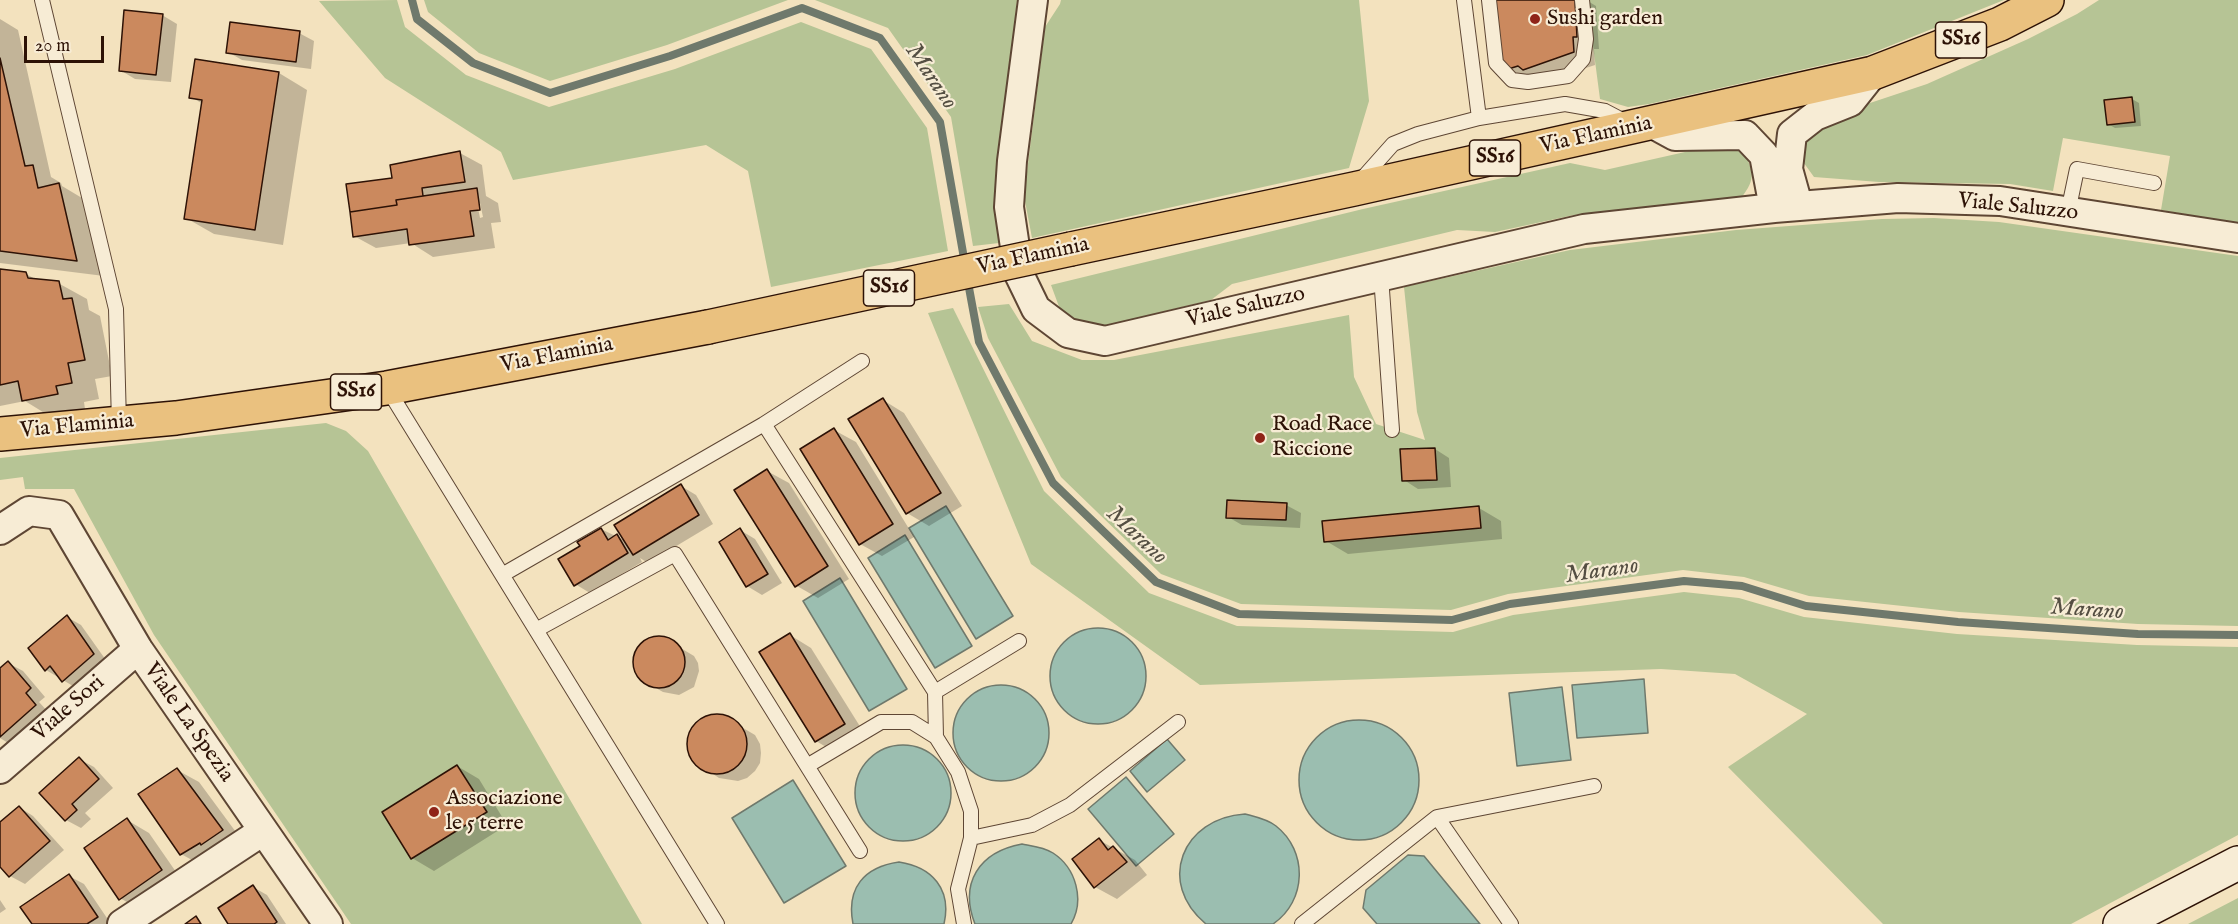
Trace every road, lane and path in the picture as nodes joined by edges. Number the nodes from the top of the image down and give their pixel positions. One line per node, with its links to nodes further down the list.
1 (42, 0): 18 (lane)
2 (1033, 0): 15 (street, Viale Saluzzo)
3 (1464, 0): 8 (lane)
4 (1489, 0): 5 (lane)
5 (1582, 0)
6 (2047, 0): 7 (main road, Via Flaminia / SS16)
7 (1874, 73): 9 (main road, Via Flaminia / SS16); 12 (street)
8 (1479, 118): 9 (lane); 11 (lane)
9 (1645, 125): 11 (main road, Via Flaminia / SS16); 12 (street)
10 (2154, 183): 13 (lane)
11 (1354, 189): 17 (main road, Via Flaminia / SS16, bridge)
12 (1786, 207): 13 (street, Viale Saluzzo); 15 (street, Viale Saluzzo)
13 (2068, 212): 14 (street, Viale Saluzzo)
14 (2238, 238)
15 (1381, 276): 20 (lane)
16 (862, 361): 19 (lane)
17 (387, 388): 18 (main road, Via Flaminia / SS16); 23 (lane)
18 (119, 423): 21 (main road, Via Flaminia / SS16)
19 (764, 424): 23 (lane); 27 (lane)
20 (1392, 430)
21 (0, 434)
22 (0, 530): 26 (street, Viale La Spezia)
23 (502, 575): 24 (lane)
24 (536, 630): 30 (lane); 40 (lane)
25 (1019, 641): 27 (lane)
26 (138, 650): 31 (street, Viale Sori); 34 (street, Viale La Spezia)
27 (935, 692): 29 (lane)
28 (1178, 722): 35 (lane)
29 (936, 737): 30 (lane); 35 (lane)
30 (807, 766): 36 (lane)
31 (0, 768)
32 (1594, 786): 33 (lane)
33 (1437, 818): 42 (lane); 43 (lane)
34 (263, 831): 38 (street); 39 (street, Viale La Spezia)
35 (971, 838): 41 (lane)
36 (860, 851)
37 (2238, 862): 44 (street)
38 (122, 924)
39 (328, 924)
40 (717, 924)
41 (964, 924)
42 (1302, 924)
43 (1511, 924)
44 (2120, 924)

